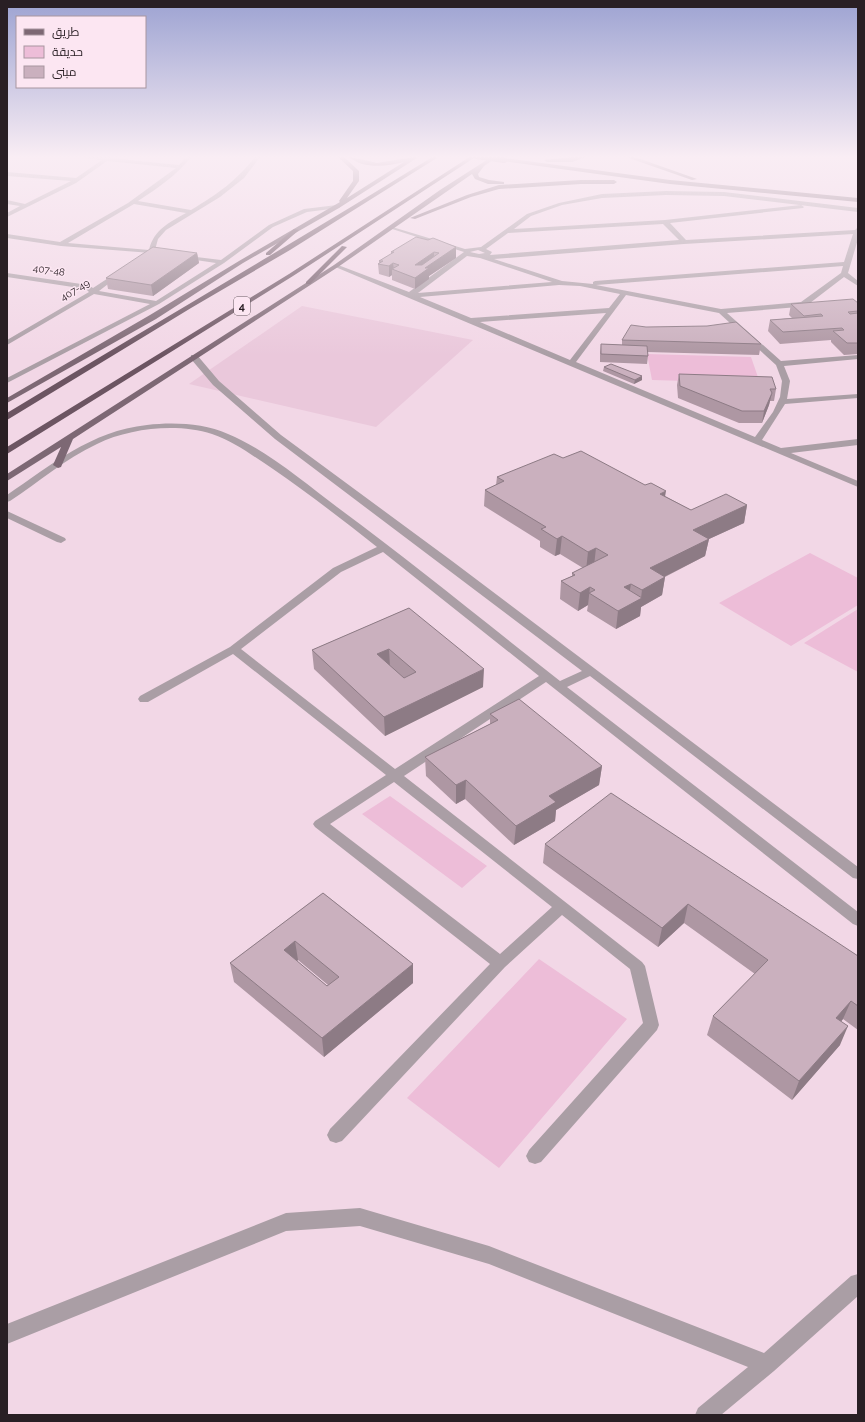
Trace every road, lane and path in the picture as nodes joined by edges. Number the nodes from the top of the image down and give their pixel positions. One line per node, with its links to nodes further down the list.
1 (97, 222): 19 (street)
2 (175, 222): 21 (street)
3 (279, 222): 27 (street)
4 (310, 222): 14 (main road)
5 (331, 222): 31 (highway, 4)
6 (372, 222): 13 (highway, 4)
7 (398, 222): 12 (main road)
8 (403, 222): 12 (main road)
9 (519, 222): 16 (street)
10 (659, 222): 16 (street)
11 (665, 222): 18 (street)
12 (391, 227): 22 (street); 29 (main road)
13 (362, 229): 34 (highway); 60 (highway, 4)
14 (296, 230): 31 (highway); 54 (main road)
15 (858, 230): 18 (street); 28 (street)
16 (507, 231): 20 (street)
17 (7, 236): 19 (street)
18 (684, 242): 25 (street)
19 (61, 244): 21 (street)
20 (483, 248): 22 (street); 25 (street)
21 (152, 252): 23 (street); 26 (street)
22 (466, 252): 25 (street); 40 (street)
23 (167, 254)
24 (175, 255): 27 (street)
25 (483, 257): 35 (street)
26 (142, 258)
27 (222, 262): 41 (street)
28 (847, 264): 32 (street); 36 (street)
29 (336, 266): 34 (main road); 40 (street)
30 (125, 269): 38 (street, 407-49)
31 (247, 272): 56 (highway, 4)
32 (844, 274): 37 (street); 43 (street)
33 (7, 275): 38 (street, 407-48)
34 (308, 283): 48 (main road)
35 (561, 283): 36 (street); 40 (street)
36 (580, 284): 39 (street)
37 (858, 284)
38 (93, 292): 41 (street, 407-48); 47 (street, 407-49)
39 (624, 293): 44 (street); 45 (street)
40 (410, 295): 46 (street)
41 (157, 303): 52 (street)
42 (819, 303): 43 (street)
43 (803, 304): 45 (street)
44 (612, 310): 46 (street); 50 (street)
45 (721, 311): 51 (street)
46 (471, 320): 50 (street)
47 (7, 343)
48 (194, 357): 57 (main road); 70 (street)
49 (858, 357): 51 (street)
50 (572, 363): 58 (street)
51 (779, 364): 55 (street)
52 (7, 381)
53 (858, 396): 55 (street)
54 (7, 401)
55 (782, 402): 58 (street)
56 (7, 417)
57 (69, 438): 62 (main road); 63 (main road)
58 (757, 441): 61 (street)
59 (858, 442): 61 (street)
60 (7, 451)
61 (781, 451): 64 (street)
62 (58, 465): 65 (street); 68 (street)
63 (7, 478)
64 (858, 484)
65 (7, 500)
66 (7, 514): 67 (street)
67 (61, 540)
68 (384, 548): 69 (street); 71 (street)
69 (234, 649): 73 (street); 74 (street)
70 (591, 671): 72 (street); 75 (street)
71 (546, 677): 72 (street); 74 (street)
72 (558, 687): 77 (street)
73 (144, 699)
74 (395, 776): 76 (street); 78 (street)
75 (858, 874)
76 (562, 907): 78 (street); 80 (street)
77 (858, 920)
78 (500, 963): 79 (street)
79 (336, 1135)
80 (535, 1156)
81 (858, 1283): 83 (street)
82 (7, 1334): 83 (street)
83 (767, 1364): 84 (street)
84 (705, 1415)

